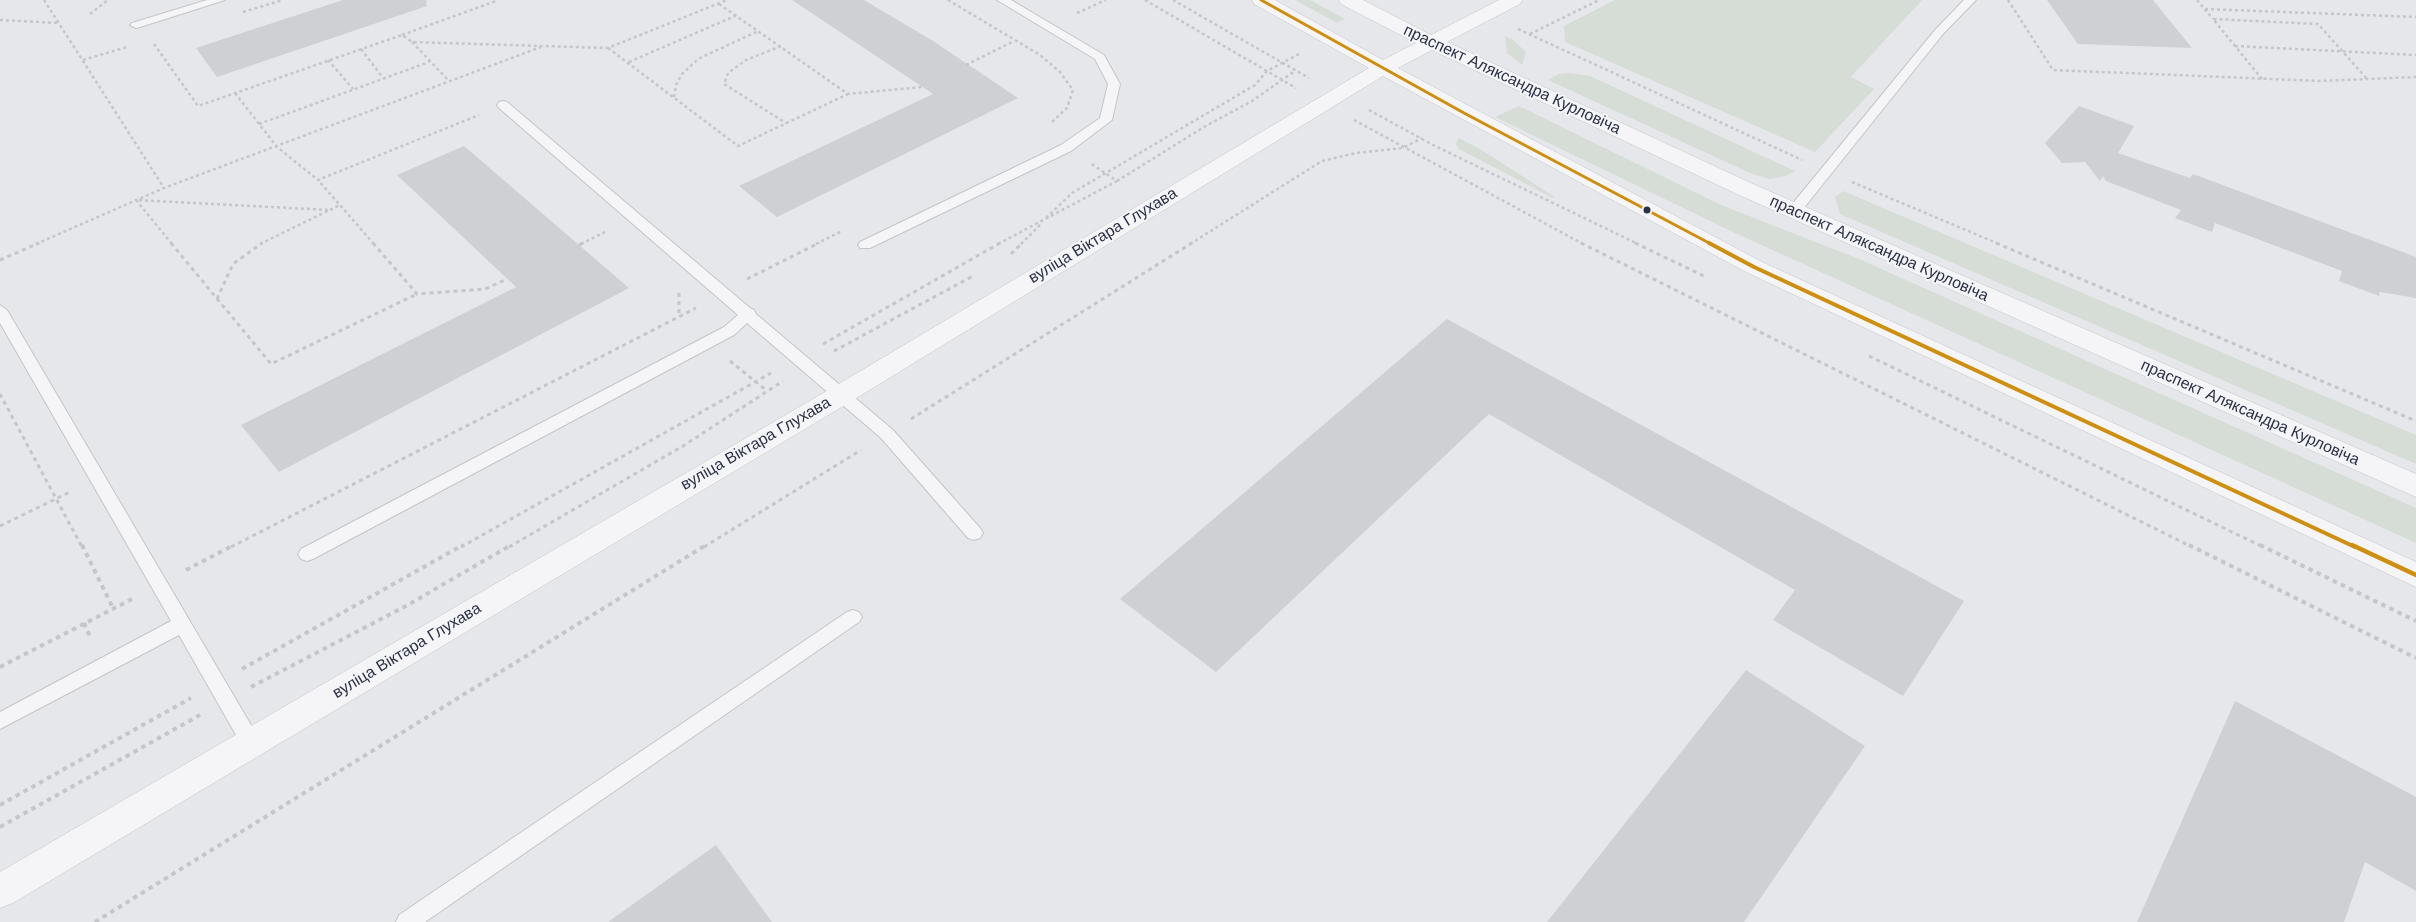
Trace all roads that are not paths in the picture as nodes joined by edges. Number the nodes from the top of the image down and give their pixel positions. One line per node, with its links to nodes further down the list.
1 (219, 0): 7 (lane)
2 (1003, 0): 12 (lane)
3 (1261, 0): 9 (street)
4 (1348, 0): 8 (street, праспект Аляксандра Курловіча)
5 (1513, 0): 8 (street, вуліца Віктара Глухава)
6 (1970, 0): 11 (lane)
7 (136, 25)
8 (1430, 42): 9 (street, вуліца Віктара Глухава); 11 (street, праспект Аляксандра Курловіча)
9 (1383, 68): 15 (street, вуліца Віктара Глухава); 19 (street)
10 (503, 105): 14 (lane)
11 (1794, 211): 16 (street, праспект Аляксандра Курловіча)
12 (865, 245)
13 (0, 310): 21 (lane)
14 (748, 313): 15 (lane); 18 (lane)
15 (842, 395): 17 (lane); 23 (street, вуліца Віктара Глухава)
16 (2416, 486)
17 (974, 533)
18 (307, 554)
19 (2416, 575)
20 (853, 618): 25 (lane)
21 (182, 624): 22 (lane); 23 (lane)
22 (0, 721)
23 (251, 743): 24 (street, вуліца Віктара Глухава)
24 (0, 891)
25 (408, 922)

